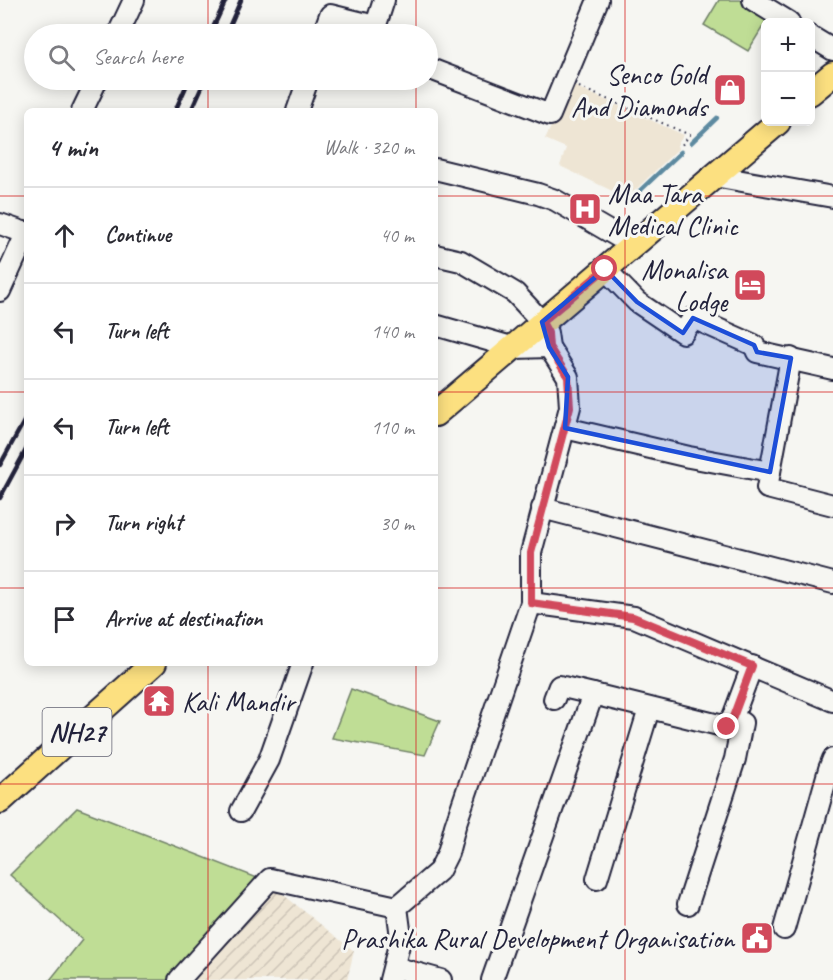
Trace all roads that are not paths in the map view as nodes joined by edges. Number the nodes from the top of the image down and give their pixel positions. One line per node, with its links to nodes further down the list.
1 (134, 0): 6 (street)
2 (384, 0): 9 (street)
3 (598, 0): 12 (street)
4 (753, 0): 5 (street)
5 (782, 18)
6 (123, 24)
7 (327, 24): 8 (street)
8 (356, 24)
9 (376, 24)
10 (815, 39): 11 (street)
11 (833, 50)
12 (438, 72)
13 (833, 74): 14 (main road)
14 (815, 89)
15 (92, 90): 17 (street)
16 (304, 90): 18 (street)
17 (83, 108)
18 (298, 108)
19 (773, 126): 21 (main road)
20 (438, 170): 26 (street)
21 (714, 176): 22 (street); 26 (main road)
22 (833, 197)
23 (0, 224): 24 (street)
24 (24, 231)
25 (24, 239): 29 (street)
26 (634, 246): 28 (main road)
27 (438, 256): 30 (street)
28 (605, 269): 30 (main road); 34 (street)
29 (0, 291)
30 (542, 322): 32 (street); 33 (main road)
31 (438, 326): 33 (street)
32 (549, 347): 33 (street); 37 (street)
33 (515, 348): 36 (main road)
34 (791, 358): 35 (street); 38 (street)
35 (833, 369)
36 (438, 412)
37 (565, 428): 38 (street); 40 (street)
38 (770, 472): 39 (street)
39 (833, 504)
40 (542, 508): 41 (street); 42 (street)
41 (833, 583)
42 (531, 603): 45 (street); 56 (street)
43 (151, 666): 52 (main road, NH27)
44 (302, 666): 53 (street)
45 (752, 666): 48 (street); 50 (street)
46 (593, 694): 47 (street); 49 (street); 61 (street)
47 (554, 699)
48 (833, 701)
49 (649, 709): 50 (street); 54 (street)
50 (733, 717): 55 (street)
51 (833, 759): 57 (street)
52 (0, 801)
53 (241, 811)
54 (597, 879)
55 (688, 904)
56 (397, 907): 58 (street); 59 (street)
57 (784, 930)
58 (392, 973): 60 (street)
59 (179, 980)
60 (441, 980)
61 (492, 980)

